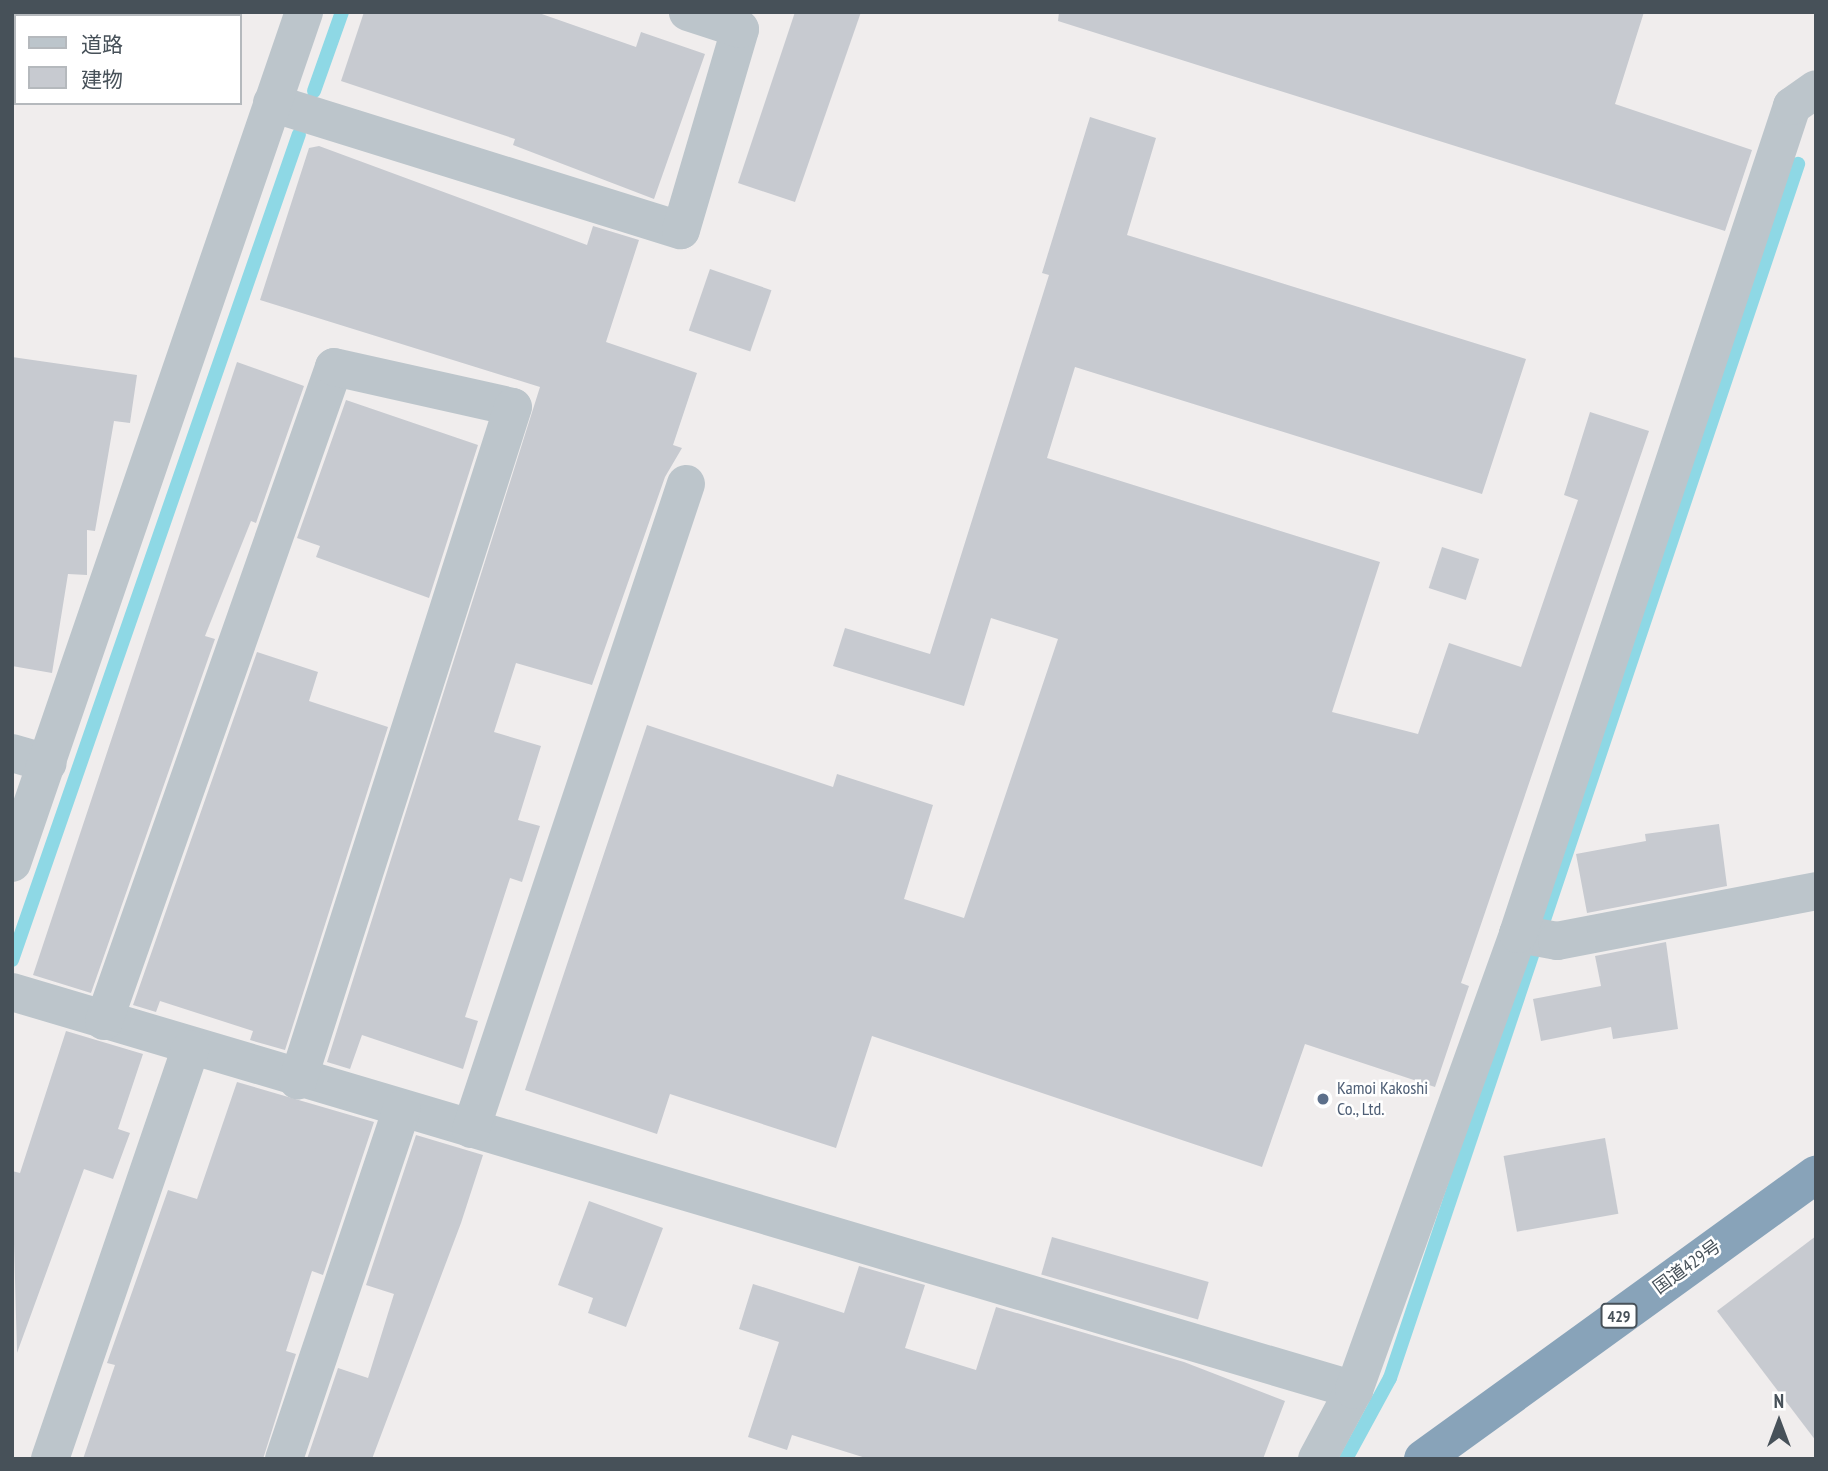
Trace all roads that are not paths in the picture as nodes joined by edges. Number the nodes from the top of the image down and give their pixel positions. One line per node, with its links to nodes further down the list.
1 (304, 12): 4 (street)
2 (688, 12): 4 (street)
3 (1816, 89): 10 (street)
4 (272, 103): 7 (street)
5 (686, 484): 16 (street)
6 (12, 753): 7 (street)
7 (48, 763): 8 (street)
8 (12, 863)
9 (1816, 891): 10 (street)
10 (1531, 938): 18 (street)
11 (13, 993): 12 (street)
12 (104, 1021): 13 (street); 14 (street)
13 (190, 1049): 14 (street); 19 (street)
14 (298, 1080): 15 (street)
15 (402, 1109): 16 (street); 20 (street)
16 (471, 1129): 18 (street)
17 (1816, 1174): 22 (highway, 国道429号 / 429)
18 (1354, 1390): 21 (street)
19 (50, 1459)
20 (284, 1459)
21 (1317, 1459)
22 (1423, 1459)

